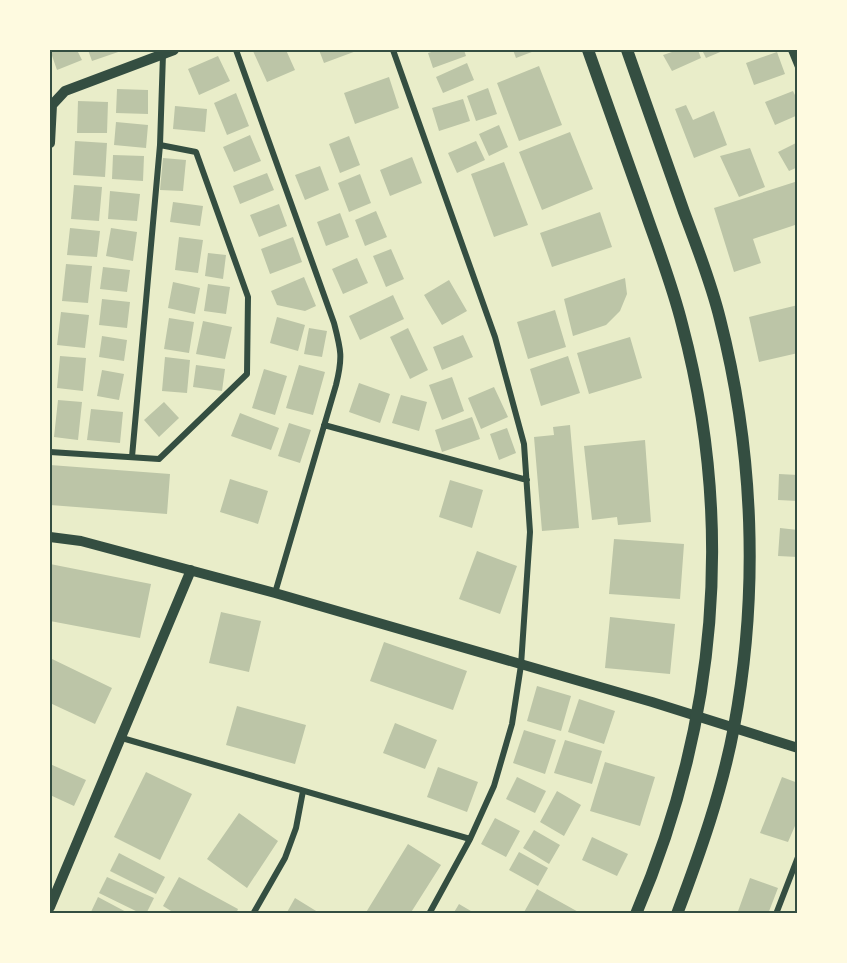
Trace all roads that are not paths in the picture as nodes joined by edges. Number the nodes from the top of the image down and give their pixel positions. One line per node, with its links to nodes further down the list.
1 (174, 50): 7 (street)
2 (236, 50): 11 (street)
3 (393, 50): 14 (street)
4 (588, 50): 19 (main road)
5 (627, 50): 20 (main road)
6 (791, 50): 8 (street)
7 (162, 52): 9 (street); 10 (street)
8 (798, 67)
9 (50, 143)
10 (160, 145): 13 (street); 13 (street)
11 (324, 425): 14 (street); 17 (street)
12 (50, 452): 13 (street)
13 (132, 457)
14 (527, 480): 18 (street)
15 (50, 537): 16 (street)
16 (191, 570): 17 (street); 21 (street)
17 (275, 593): 18 (street)
18 (521, 665): 19 (street); 24 (street)
19 (697, 717): 20 (street); 29 (main road)
20 (734, 729): 22 (street); 30 (main road)
21 (122, 738): 23 (street); 26 (street)
22 (798, 748)
23 (303, 791): 24 (street); 27 (street)
24 (470, 839): 28 (street)
25 (798, 857): 31 (street)
26 (50, 907)
27 (253, 914)
28 (429, 914)
29 (636, 914)
30 (677, 914)
31 (776, 914)

